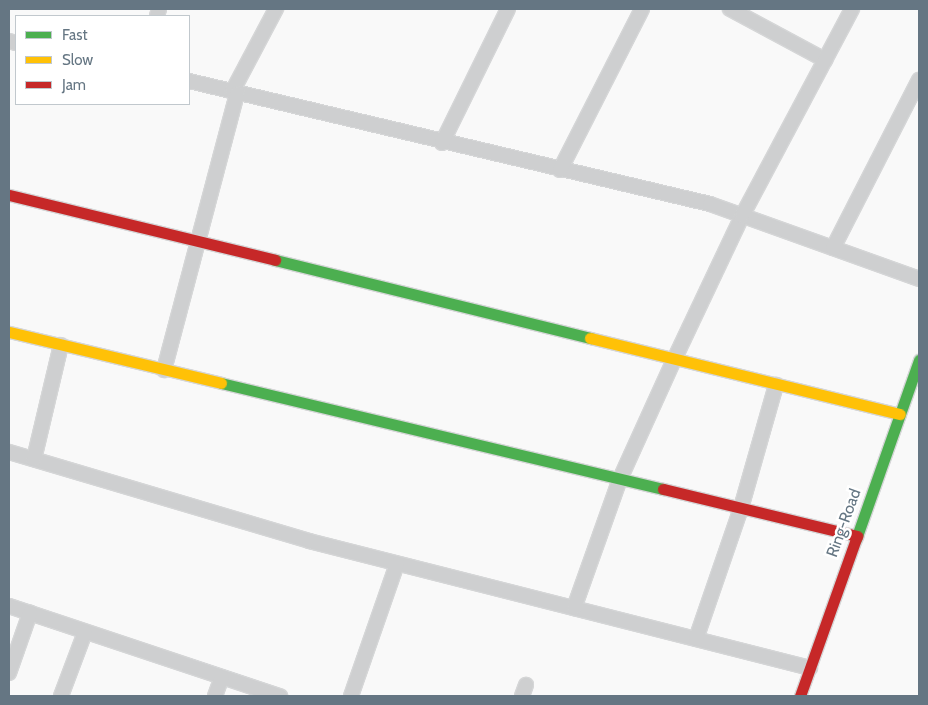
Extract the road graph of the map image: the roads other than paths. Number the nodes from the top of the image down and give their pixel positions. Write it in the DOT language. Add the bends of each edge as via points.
graph roads {
  1 [pos="276,9"];
  2 [pos="508,9"];
  3 [pos="642,9"];
  4 [pos="730,9"];
  5 [pos="852,9"];
  6 [pos="825,60"];
  7 [pos="919,80"];
  8 [pos="190,81"];
  9 [pos="235,93"];
  10 [pos="442,142"];
  11 [pos="560,170"];
  12 [pos="9,196"];
  13 [pos="742,216"];
  14 [pos="196,242"];
  15 [pos="833,248"];
  16 [pos="919,279"];
  17 [pos="9,332"];
  18 [pos="62,345"];
  19 [pos="674,360"];
  20 [pos="919,360"];
  21 [pos="164,370"];
  22 [pos="776,385"];
  23 [pos="900,414"];
  24 [pos="9,452"];
  25 [pos="34,459"];
  26 [pos="620,479"];
  27 [pos="741,508"];
  28 [pos="857,536"];
  29 [pos="397,564"];
  30 [pos="9,606"];
  31 [pos="574,608"];
  32 [pos="30,614"];
  33 [pos="85,632"];
  34 [pos="696,639"];
  35 [pos="810,668"];
  36 [pos="9,673"];
  37 [pos="222,677"];
  38 [pos="61,696"];
  39 [pos="215,696"];
  40 [pos="280,696"];
  41 [pos="351,696"];
  42 [pos="800,696"];
  1 -- 9 [label="street"];
  2 -- 10 [label="street"];
  3 -- 11 [label="street"];
  4 -- 6 [label="street"];
  5 -- 6 [label="street"];
  6 -- 13 [label="street"];
  7 -- 15 [label="street"];
  8 -- 9 [label="street"];
  9 -- 10 [label="street"];
  9 -- 14 [label="street"];
  10 -- 11 [label="street"];
  11 -- 13 [label="street"];
  12 -- 14 [label="street"];
  13 -- 15 [label="street"];
  13 -- 19 [label="street"];
  14 -- 19 [label="street"];
  14 -- 21 [label="street"];
  15 -- 16 [label="street"];
  17 -- 18 [label="street"];
  18 -- 21 [label="street"];
  18 -- 25 [label="street"];
  19 -- 22 [label="street"];
  19 -- 26 [label="street"];
  20 -- 23 [label="street, Ring-Road"];
  21 -- 26 [label="street"];
  22 -- 23 [label="street"];
  22 -- 27 [label="street"];
  23 -- 28 [label="street, Ring-Road"];
  24 -- 25 [label="street"];
  25 -- 29 [label="street"];
  26 -- 27 [label="street"];
  26 -- 31 [label="street"];
  27 -- 28 [label="street"];
  27 -- 34 [label="street"];
  28 -- 35 [label="street, Ring-Road"];
  29 -- 31 [label="street"];
  29 -- 41 [label="street"];
  30 -- 32 [label="street"];
  31 -- 34 [label="street"];
  32 -- 33 [label="street"];
  32 -- 36 [label="street"];
  33 -- 37 [label="street"];
  33 -- 38 [label="street"];
  34 -- 35 [label="street"];
  35 -- 42 [label="street, Ring-Road"];
  37 -- 39 [label="street"];
  37 -- 40 [label="street"];
}
